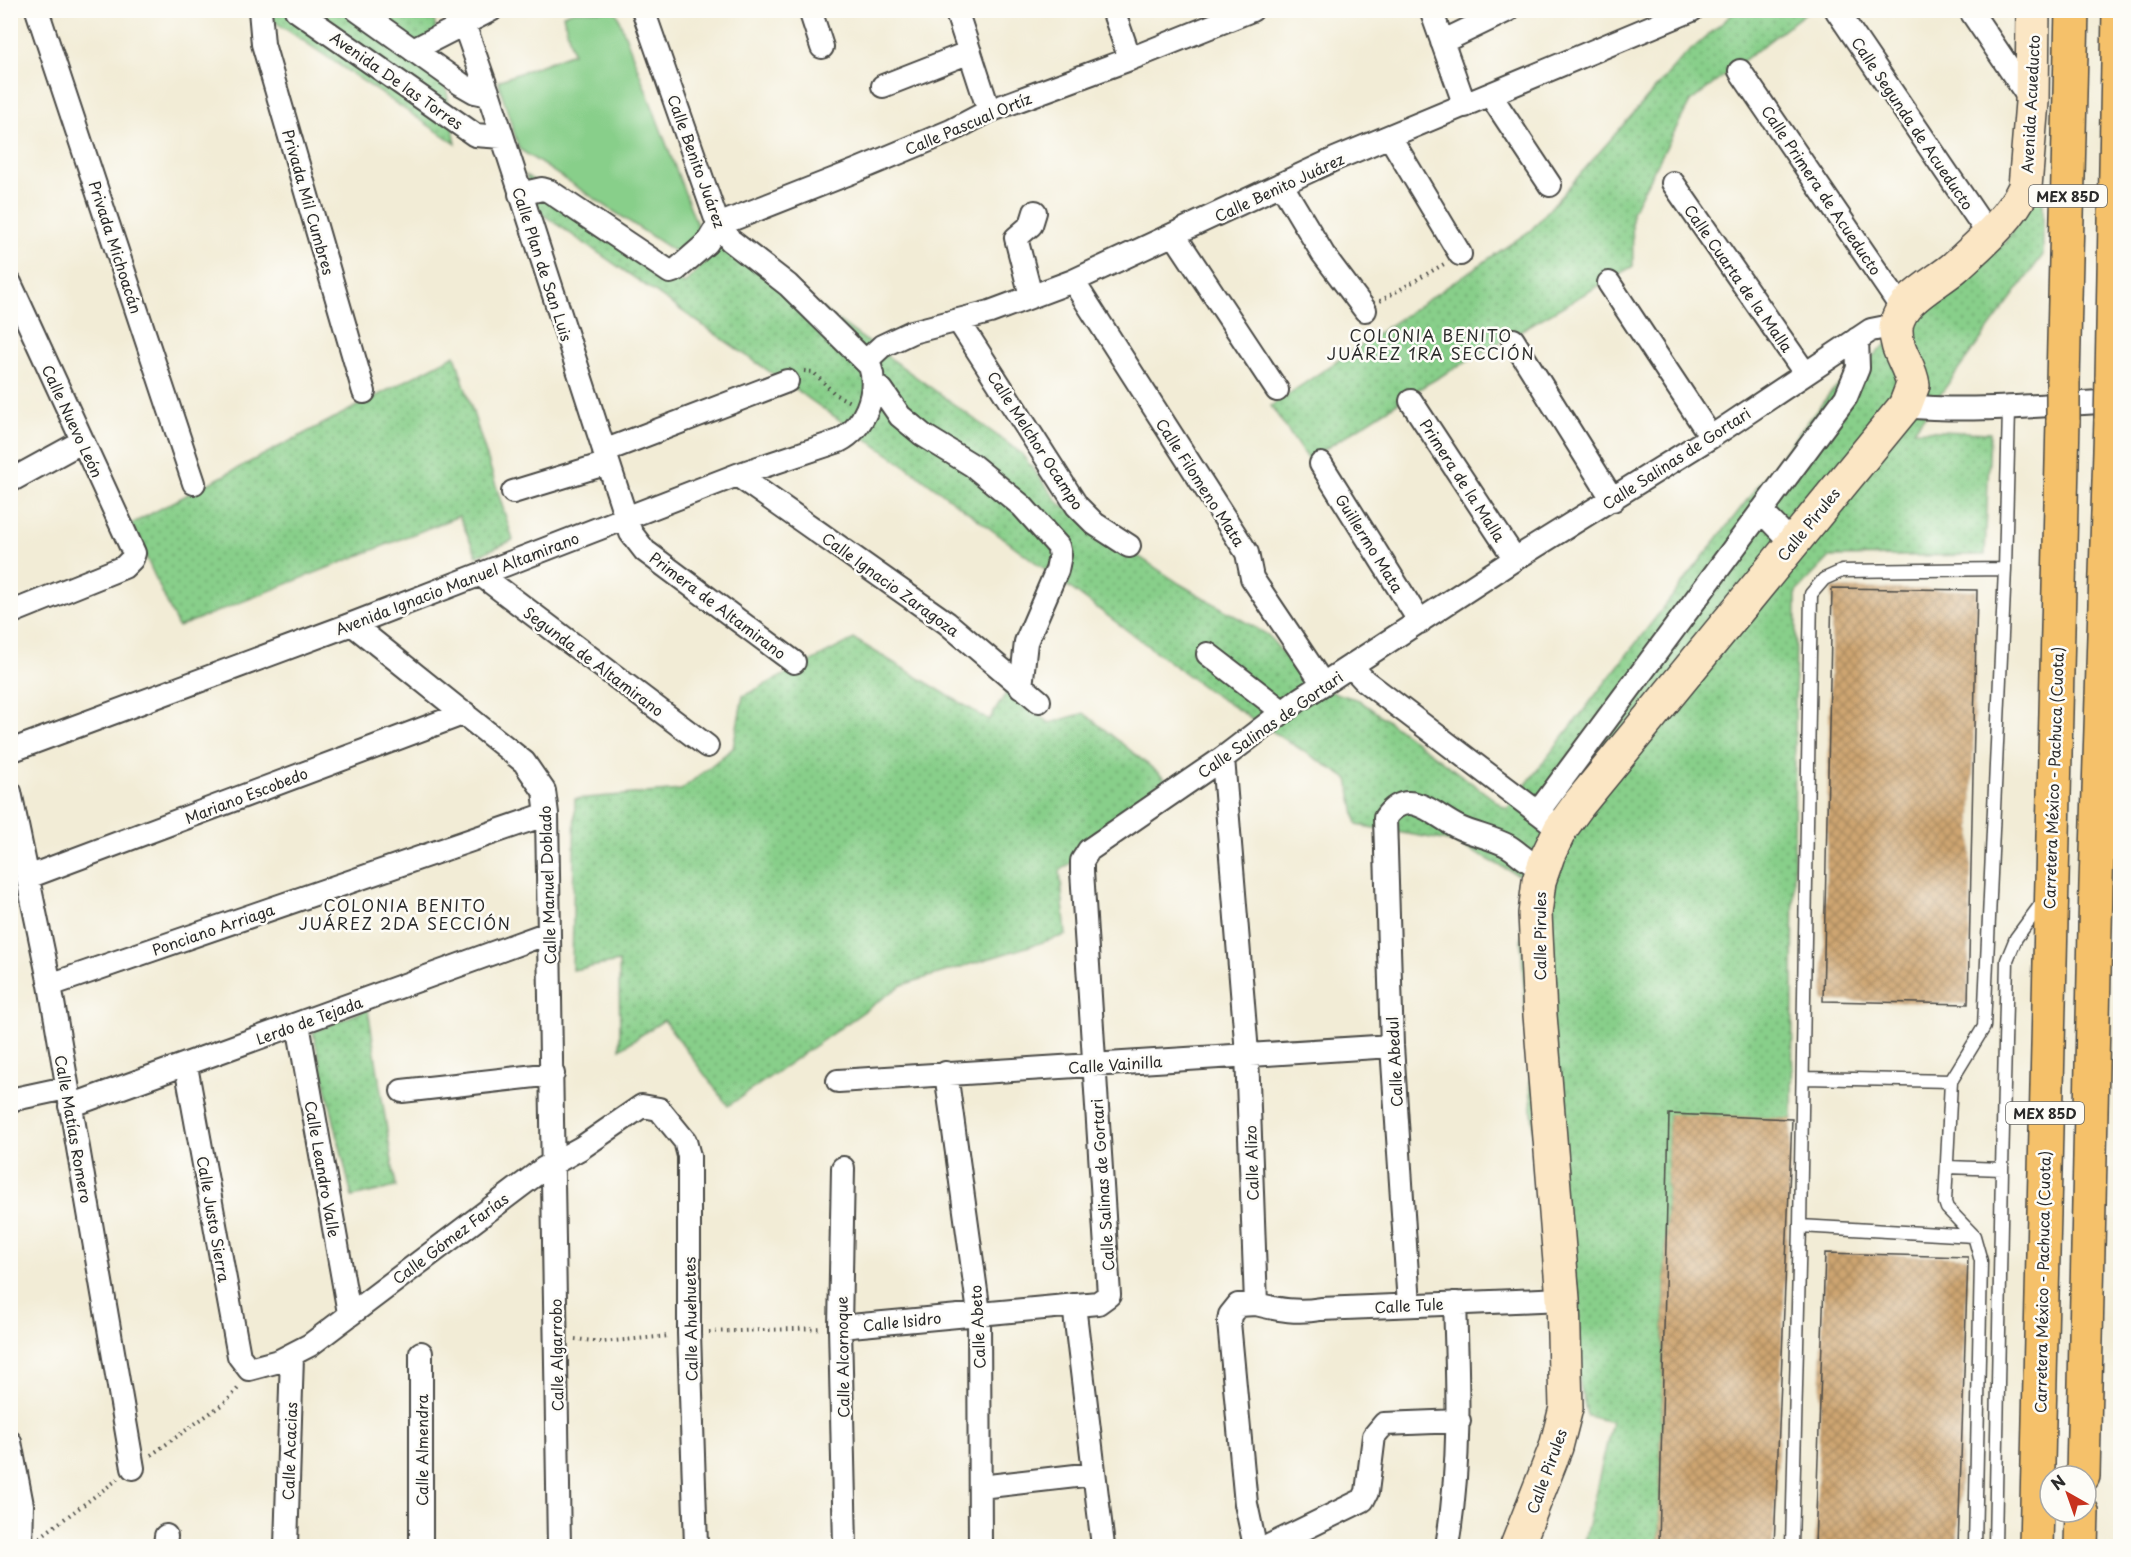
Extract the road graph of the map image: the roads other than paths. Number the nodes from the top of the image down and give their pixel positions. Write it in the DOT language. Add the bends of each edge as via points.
graph roads {
  1 [pos="38,10"];
  2 [pos="260,10"];
  3 [pos="296,10"];
  4 [pos="357,10"];
  5 [pos="490,10"];
  6 [pos="643,10"];
  7 [pos="810,10"];
  8 [pos="956,10"];
  9 [pos="1113,10"];
  10 [pos="1252,10"];
  11 [pos="1431,10"];
  12 [pos="1508,10"];
  13 [pos="1692,10"];
  14 [pos="1970,10"];
  15 [pos="2033,10"];
  16 [pos="2072,10"];
  17 [pos="2120,10"];
  18 [pos="1837,11"];
  19 [pos="462,16"];
  20 [pos="1443,42"];
  21 [pos="822,47"];
  22 [pos="412,50"];
  23 [pos="970,52"];
  24 [pos="1130,60"];
  25 [pos="1740,71"];
  26 [pos="883,86"];
  27 [pos="489,94"];
  28 [pos="1491,96"];
  29 [pos="2032,102"];
  30 [pos="1465,106"];
  31 [pos="989,111"];
  32 [pos="1390,137"];
  33 [pos="502,138"];
  34 [pos="1673,183"];
  35 [pos="1281,184"];
  36 [pos="1550,185"];
  37 [pos="520,194"];
  38 [pos="1035,212"];
  39 [pos="718,225"];
  40 [pos="1989,234"];
  41 [pos="1175,236"];
  42 [pos="1460,254"];
  43 [pos="1073,281"];
  44 [pos="10,283"];
  45 [pos="1609,283"];
  46 [pos="1031,296"];
  47 [pos="1365,310"];
  48 [pos="1900,317"];
  49 [pos="958,320"];
  50 [pos="1857,339"];
  51 [pos="1513,340"];
  52 [pos="867,360"];
  53 [pos="1805,372"];
  54 [pos="787,381"];
  55 [pos="1277,390"];
  56 [pos="364,392"];
  57 [pos="871,395"];
  58 [pos="2114,400"];
  59 [pos="1411,401"];
  60 [pos="1905,406"];
  61 [pos="2009,410"];
  62 [pos="1711,437"];
  63 [pos="81,442"];
  64 [pos="606,457"];
  65 [pos="1321,464"];
  66 [pos="737,475"];
  67 [pos="10,481"];
  68 [pos="194,483"];
  69 [pos="513,492"];
  70 [pos="1613,500"];
  71 [pos="1761,511"];
  72 [pos="625,517"];
  73 [pos="1792,543"];
  74 [pos="1129,546"];
  75 [pos="1515,559"];
  76 [pos="2005,569"];
  77 [pos="481,575"];
  78 [pos="10,614"];
  79 [pos="1420,622"];
  80 [pos="352,624"];
  81 [pos="1208,654"];
  82 [pos="794,662"];
  83 [pos="1351,666"];
  84 [pos="1323,684"];
  85 [pos="1021,687"];
  86 [pos="1039,701"];
  87 [pos="1282,711"];
  88 [pos="465,713"];
  89 [pos="707,746"];
  90 [pos="12,747"];
  91 [pos="1223,758"];
  92 [pos="10,792"];
  93 [pos="547,814"];
  94 [pos="1549,821"];
  95 [pos="1544,867"];
  96 [pos="28,876"];
  97 [pos="2050,892"];
  98 [pos="548,933"];
  99 [pos="50,985"];
  100 [pos="298,1024"];
  101 [pos="1392,1046"];
  102 [pos="1246,1053"];
  103 [pos="186,1066"];
  104 [pos="1094,1066"];
  105 [pos="946,1073"];
  106 [pos="553,1074"];
  107 [pos="1804,1078"];
  108 [pos="838,1081"];
  109 [pos="1951,1081"];
  110 [pos="402,1091"];
  111 [pos="68,1097"];
  112 [pos="10,1100"];
  113 [pos="652,1106"];
  114 [pos="553,1163"];
  115 [pos="1947,1167"];
  116 [pos="843,1168"];
  117 [pos="2002,1169"];
  118 [pos="1800,1226"];
  119 [pos="1974,1236"];
  120 [pos="1106,1299"];
  121 [pos="1563,1299"];
  122 [pos="1455,1302"];
  123 [pos="1256,1304"];
  124 [pos="1074,1305"];
  125 [pos="1408,1305"];
  126 [pos="349,1313"];
  127 [pos="979,1313"];
  128 [pos="840,1327"];
  129 [pos="421,1353"];
  130 [pos="292,1356"];
  131 [pos="249,1369"];
  132 [pos="1459,1421"];
  133 [pos="10,1442"];
  134 [pos="2083,1464"];
  135 [pos="133,1468"];
  136 [pos="1093,1474"];
  137 [pos="980,1486"];
  138 [pos="2082,1524"];
  139 [pos="21,1546"];
  140 [pos="286,1546"];
  141 [pos="421,1546"];
  142 [pos="559,1546"];
  143 [pos="696,1546"];
  144 [pos="845,1546"];
  145 [pos="980,1546"];
  146 [pos="1103,1546"];
  147 [pos="1255,1546"];
  148 [pos="1269,1546"];
  149 [pos="1447,1546"];
  150 [pos="1517,1546"];
  151 [pos="1792,1546"];
  152 [pos="1975,1546"];
  153 [pos="1995,1546"];
  154 [pos="2036,1546"];
  155 [pos="2081,1546"];
  1 -- 68 [label="street, Privada Michoacán"];
  2 -- 56 [label="street, Privada Mil Cumbres" via="263,44"];
  3 -- 33 [label="street, Avenida De las Torres" via="475,135"];
  4 -- 22 [label="street"];
  5 -- 19 [label="street"];
  6 -- 39 [label="street, Calle Benito Juárez"];
  7 -- 21 [label="street"];
  8 -- 23 [label="street"];
  9 -- 24 [label="street"];
  10 -- 24 [label="street, Calle Pascual Ortíz"];
  11 -- 20 [label="street"];
  12 -- 20 [label="street"];
  13 -- 28 [label="street, Calle Benito Juárez"];
  14 -- 29 [label="street"];
  15 -- 29 [label="street, Avenida Acueducto"];
  16 -- 97 [label="highway, Carretera México - Pachuca (Cuota) / MEX 85D, bridge"];
  17 -- 58 [label="highway, MEX 85D"];
  18 -- 40 [label="street, Calle Segunda de Acueducto"];
  19 -- 22 [label="street" via="451,32"];
  19 -- 27 [label="street, Calle Plan de San Luis"];
  20 -- 30 [label="street"];
  22 -- 27 [label="street" via="475,92"];
  23 -- 26 [label="street"];
  23 -- 31 [label="street"];
  24 -- 31 [label="street, Calle Pascual Ortíz"];
  25 -- 48 [label="street, Calle Primera de Acueducto"];
  27 -- 33 [label="street, Calle Plan de San Luis"];
  28 -- 30 [label="street, Calle Benito Juárez"];
  28 -- 36 [label="street"];
  29 -- 40 [label="street, Avenida Acueducto" via="2025,187"];
  30 -- 32 [label="street, Calle Benito Juárez"];
  31 -- 39 [label="street, Calle Pascual Ortíz" via="951,131"];
  32 -- 35 [label="street, Calle Benito Juárez"];
  32 -- 42 [label="street"];
  33 -- 37 [label="street, Calle Plan de San Luis"];
  34 -- 53 [label="street, Calle Cuarta de la Malla"];
  35 -- 41 [label="street, Calle Benito Juárez"];
  35 -- 47 [label="street" via="1323,254"];
  37 -- 39 [label="street" via="549,191 670,272 707,243"];
  37 -- 64 [label="street, Calle Plan de San Luis"];
  38 -- 46 [label="street" via="1031,225 1016,238"];
  39 -- 52 [label="street, Calle Benito Juárez" via="730,240 788,285"];
  40 -- 48 [label="street, Avenida Acueducto"];
  41 -- 43 [label="street, Calle Benito Juárez"];
  41 -- 55 [label="street"];
  43 -- 46 [label="street, Calle Benito Juárez"];
  43 -- 84 [label="street, Calle Filomeno Mata" via="1247,553 1252,578"];
  44 -- 63 [label="street, Calle Nuevo León"];
  45 -- 62 [label="street"];
  46 -- 49 [label="street, Calle Benito Juárez"];
  48 -- 50 [label="street, Calle Salinas de Gortari"];
  48 -- 60 [label="street" via="1897,348 1913,385"];
  49 -- 52 [label="street, Calle Benito Juárez" via="891,340"];
  49 -- 74 [label="street, Calle Melchor Ocampo" via="1077,506 1095,524"];
  50 -- 53 [label="street, Calle Salinas de Gortari"];
  50 -- 71 [label="street, Calle Pirules" via="1858,368 1850,389"];
  51 -- 70 [label="street"];
  52 -- 57 [label="street"];
  53 -- 62 [label="street, Calle Salinas de Gortari"];
  54 -- 64 [label="street"];
  57 -- 66 [label="street, Avenida Ignacio Manuel Altamirano" via="856,427 845,438"];
  57 -- 85 [label="street" via="882,390 900,416 972,465 1022,506 1055,541 1060,555 1057,570 1026,642"];
  58 -- 61 [label="street"];
  58 -- 134 [label="highway, MEX 85D" via="2096,883"];
  59 -- 75 [label="street, Primera de la Malla"];
  60 -- 61 [label="street"];
  60 -- 73 [label="street, Calle Pirules"];
  61 -- 76 [label="lane"];
  62 -- 70 [label="street, Calle Salinas de Gortari"];
  63 -- 67 [label="street"];
  63 -- 78 [label="street, Calle Nuevo León" via="133,547 132,559 124,567"];
  64 -- 69 [label="street"];
  64 -- 72 [label="street, Calle Plan de San Luis"];
  65 -- 79 [label="street, Guillermo Mata"];
  66 -- 72 [label="street, Avenida Ignacio Manuel Altamirano"];
  66 -- 85 [label="street, Calle Ignacio Zaragoza" via="947,623"];
  70 -- 75 [label="street, Calle Salinas de Gortari"];
  71 -- 73 [label="street"];
  71 -- 94 [label="street, Calle Pirules"];
  72 -- 77 [label="street, Avenida Ignacio Manuel Altamirano"];
  72 -- 82 [label="street, Primera de Altamirano" via="635,540 645,551"];
  73 -- 94 [label="street, Calle Pirules" via="1597,782"];
  75 -- 79 [label="street, Calle Salinas de Gortari"];
  76 -- 107 [label="lane" via="1842,571 1824,579 1811,594"];
  76 -- 109 [label="lane" via="1984,1027"];
  77 -- 80 [label="street, Avenida Ignacio Manuel Altamirano"];
  77 -- 89 [label="street, Segunda de Altamirano"];
  79 -- 83 [label="street, Calle Salinas de Gortari"];
  80 -- 88 [label="street, Calle Manuel Doblado"];
  80 -- 90 [label="street, Avenida Ignacio Manuel Altamirano"];
  81 -- 87 [label="street"];
  83 -- 84 [label="street, Calle Salinas de Gortari"];
  83 -- 94 [label="street" via="1365,681"];
  84 -- 87 [label="street, Calle Salinas de Gortari"];
  85 -- 86 [label="street, Calle Ignacio Zaragoza"];
  87 -- 91 [label="street, Calle Salinas de Gortari"];
  88 -- 93 [label="street, Calle Manuel Doblado" via="536,776 544,791"];
  88 -- 96 [label="street, Mariano Escobedo"];
  91 -- 102 [label="street, Calle Alizo"];
  91 -- 104 [label="street, Calle Salinas de Gortari" via="1084,856"];
  92 -- 96 [label="street, Calle Matías Romero"];
  93 -- 98 [label="street, Calle Manuel Doblado"];
  93 -- 99 [label="street, Ponciano Arriaga"];
  94 -- 95 [label="street, Calle Pirules"];
  95 -- 101 [label="street, Calle Abedul" via="1531,863 1505,844 1457,827 1417,804 1393,807 1385,818"];
  95 -- 121 [label="street, Calle Pirules" via="1536,897 1537,948"];
  96 -- 99 [label="street, Calle Matías Romero"];
  97 -- 117 [label="lane" via="2016,938 2007,960"];
  97 -- 154 [label="highway, Carretera México - Pachuca (Cuota) / MEX 85D"];
  98 -- 100 [label="street, Lerdo de Tejada"];
  98 -- 106 [label="street, Calle Manuel Doblado"];
  99 -- 111 [label="street, Calle Matías Romero"];
  100 -- 103 [label="street, Lerdo de Tejada"];
  100 -- 126 [label="street, Calle Leandro Valle"];
  101 -- 102 [label="street, Calle Vainilla"];
  101 -- 125 [label="street, Calle Abedul"];
  102 -- 104 [label="street, Calle Vainilla"];
  102 -- 123 [label="street, Calle Alizo"];
  103 -- 111 [label="street, Lerdo de Tejada"];
  103 -- 131 [label="street, Calle Justo Sierra" via="239,1356"];
  104 -- 105 [label="street, Calle Vainilla"];
  104 -- 120 [label="street, Calle Salinas de Gortari" via="1110,1290"];
  105 -- 108 [label="street, Calle Vainilla"];
  105 -- 127 [label="street, Calle Abeto"];
  106 -- 110 [label="street"];
  106 -- 114 [label="street, Calle Manuel Doblado"];
  107 -- 109 [label="lane"];
  107 -- 118 [label="lane"];
  109 -- 115 [label="lane"];
  111 -- 112 [label="street, Lerdo de Tejada"];
  111 -- 135 [label="street, Calle Matías Romero"];
  113 -- 114 [label="street, Calle Gómez Farías" via="635,1110 582,1148"];
  113 -- 143 [label="street, Calle Ahuehuetes" via="662,1112 687,1144 689,1156"];
  114 -- 126 [label="street, Calle Gómez Farías"];
  114 -- 142 [label="street, Calle Algarrobo"];
  115 -- 117 [label="lane"];
  115 -- 119 [label="lane" via="1947,1208"];
  116 -- 128 [label="street, Calle Alcornoque"];
  117 -- 153 [label="lane"];
  118 -- 119 [label="lane"];
  118 -- 151 [label="lane"];
  119 -- 152 [label="lane" via="1981,1260"];
  120 -- 124 [label="street, Calle Isidro"];
  121 -- 122 [label="street, Calle Tule"];
  121 -- 150 [label="street, Calle Pirules" via="1567,1390 1564,1422"];
  122 -- 125 [label="street, Calle Tule"];
  122 -- 132 [label="street"];
  123 -- 125 [label="street, Calle Tule" via="1303,1312"];
  123 -- 147 [label="street" via="1238,1305 1229,1322 1246,1504"];
  124 -- 127 [label="street, Calle Isidro"];
  124 -- 136 [label="street"];
  126 -- 130 [label="street, Calle Gómez Farías"];
  127 -- 128 [label="street, Calle Isidro"];
  127 -- 137 [label="street, Calle Abeto"];
  128 -- 144 [label="street, Calle Alcornoque"];
  129 -- 141 [label="street, Calle Almendra"];
  130 -- 131 [label="street, Calle Gómez Farías"];
  130 -- 140 [label="street, Calle Acacias"];
  132 -- 148 [label="street" via="1390,1422 1380,1427 1374,1436 1363,1500"];
  132 -- 149 [label="street" via="1456,1490"];
  133 -- 139 [label="street" via="22,1505"];
  136 -- 137 [label="street"];
  136 -- 146 [label="street"];
  137 -- 145 [label="street, Calle Abeto"];
  138 -- 155 [label="highway"];
}
